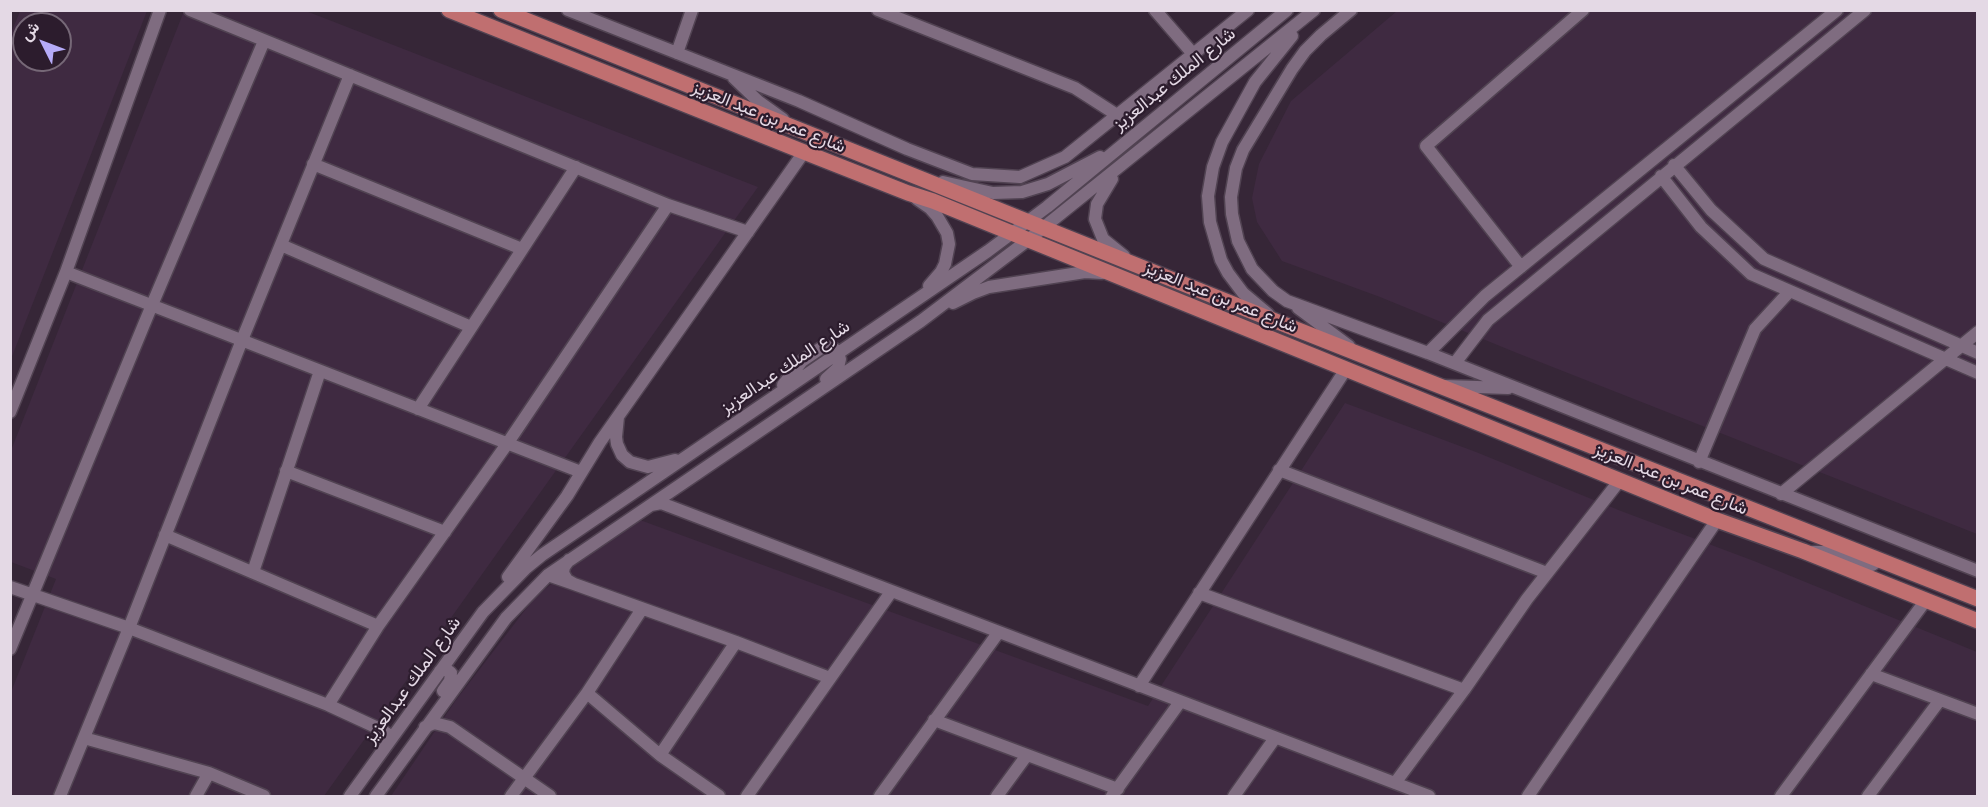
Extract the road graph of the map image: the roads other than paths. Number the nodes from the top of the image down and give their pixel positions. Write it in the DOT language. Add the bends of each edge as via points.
graph roads {
  1 [pos="160,10"];
  2 [pos="190,10"];
  3 [pos="449,10"];
  4 [pos="501,10"];
  5 [pos="568,10"];
  6 [pos="693,10"];
  7 [pos="878,10"];
  8 [pos="1155,10"];
  9 [pos="1248,10"];
  10 [pos="1275,10"];
  11 [pos="1287,10"];
  12 [pos="1314,10"];
  13 [pos="1351,10"];
  14 [pos="1583,10"];
  15 [pos="1837,10"];
  16 [pos="1864,10"];
  17 [pos="514,14"];
  18 [pos="1260,33"];
  19 [pos="264,41"];
  20 [pos="677,54"];
  21 [pos="1194,55"];
  22 [pos="730,74"];
  23 [pos="350,75"];
  24 [pos="1117,115"];
  25 [pos="799,129"];
  26 [pos="1117,149"];
  27 [pos="804,152"];
  28 [pos="313,164"];
  29 [pos="1674,165"];
  30 [pos="1120,166"];
  31 [pos="576,167"];
  32 [pos="912,176"];
  33 [pos="1661,176"];
  34 [pos="908,193"];
  35 [pos="668,205"];
  36 [pos="1027,222"];
  37 [pos="1043,228"];
  38 [pos="748,232"];
  39 [pos="1011,234"];
  40 [pos="1028,240"];
  41 [pos="280,245"];
  42 [pos="522,249"];
  43 [pos="1138,265"];
  44 [pos="1521,267"];
  45 [pos="66,272"];
  46 [pos="1113,275"];
  47 [pos="1789,292"];
  48 [pos="915,300"];
  49 [pos="1287,300"];
  50 [pos="152,305"];
  51 [pos="921,321"];
  52 [pos="1278,322"];
  53 [pos="471,327"];
  54 [pos="1977,332"];
  55 [pos="242,340"];
  56 [pos="1960,346"];
  57 [pos="1428,352"];
  58 [pos="838,353"];
  59 [pos="1977,353"];
  60 [pos="1359,354"];
  61 [pos="1943,359"];
  62 [pos="1455,363"];
  63 [pos="1346,369"];
  64 [pos="320,371"];
  65 [pos="1977,373"];
  66 [pos="1415,376"];
  67 [pos="1439,386"];
  68 [pos="1516,389"];
  69 [pos="417,409"];
  70 [pos="10,412"];
  71 [pos="619,416"];
  72 [pos="507,444"];
  73 [pos="735,448"];
  74 [pos="683,459"];
  75 [pos="1699,462"];
  76 [pos="1279,470"];
  77 [pos="286,471"];
  78 [pos="581,472"];
  79 [pos="1620,480"];
  80 [pos="686,481"];
  81 [pos="1781,494"];
  82 [pos="650,505"];
  83 [pos="685,513"];
  84 [pos="1717,520"];
  85 [pos="445,532"];
  86 [pos="165,535"];
  87 [pos="1803,551"];
  88 [pos="569,559"];
  89 [pos="1879,560"];
  90 [pos="253,572"];
  91 [pos="1977,572"];
  92 [pos="1547,573"];
  93 [pos="548,576"];
  94 [pos="574,584"];
  95 [pos="10,587"];
  96 [pos="891,592"];
  97 [pos="1199,593"];
  98 [pos="32,595"];
  99 [pos="1977,599"];
  100 [pos="1926,600"];
  101 [pos="642,609"];
  102 [pos="483,612"];
  103 [pos="1977,621"];
  104 [pos="378,626"];
  105 [pos="129,628"];
  106 [pos="998,633"];
  107 [pos="736,642"];
  108 [pos="10,649"];
  109 [pos="440,671"];
  110 [pos="1872,674"];
  111 [pos="830,678"];
  112 [pos="1139,686"];
  113 [pos="1464,690"];
  114 [pos="587,693"];
  115 [pos="1940,700"];
  116 [pos="1180,702"];
  117 [pos="328,705"];
  118 [pos="1977,714"];
  119 [pos="934,720"];
  120 [pos="424,728"];
  121 [pos="392,737"];
  122 [pos="84,738"];
  123 [pos="1275,738"];
  124 [pos="660,755"];
  125 [pos="1027,755"];
  126 [pos="394,771"];
  127 [pos="209,773"];
  128 [pos="524,778"];
  129 [pos="1395,783"];
  130 [pos="1115,793"];
  131 [pos="60,796"];
  132 [pos="196,796"];
  133 [pos="264,796"];
  134 [pos="350,796"];
  135 [pos="376,796"];
  136 [pos="511,796"];
  137 [pos="550,796"];
  138 [pos="719,796"];
  139 [pos="747,796"];
  140 [pos="880,796"];
  141 [pos="997,796"];
  142 [pos="1234,796"];
  143 [pos="1429,796"];
  144 [pos="1528,796"];
  145 [pos="1781,796"];
  146 [pos="1868,796"];
  1 -- 45 [label="street"];
  2 -- 19 [label="street"];
  3 -- 27 [label="main road, شارع عمر بن عبد العزيز"];
  4 -- 17 [label="main road, شارع عمر بن عبد العزيز"];
  5 -- 20 [label="street"];
  6 -- 20 [label="street"];
  7 -- 24 [label="street" via="1075,88"];
  8 -- 21 [label="street"];
  9 -- 21 [label="street"];
  10 -- 18 [label="street"];
  11 -- 18 [label="street, شارع الملك عبدالعزيز"];
  12 -- 30 [label="street, شارع الملك عبدالعزيز"];
  12 -- 52 [label="street" via="1255,82 1219,148 1208,196 1216,248 1228,273 1243,293"];
  13 -- 49 [label="street" via="1321,35 1292,69 1243,150 1233,182 1232,214 1244,256 1263,281"];
  14 -- 44 [label="street" via="1426,146"];
  15 -- 44 [label="street"];
  16 -- 29 [label="street"];
  17 -- 25 [label="main road, شارع عمر بن عبد العزيز"];
  18 -- 26 [label="street, شارع الملك عبدالعزيز"];
  19 -- 23 [label="street"];
  19 -- 50 [label="street"];
  20 -- 22 [label="street"];
  21 -- 24 [label="street"];
  22 -- 24 [label="street" via="972,174 1020,177 1065,157"];
  22 -- 25 [label="street" via="758,101"];
  23 -- 28 [label="street"];
  23 -- 31 [label="street"];
  25 -- 32 [label="main road, شارع عمر بن عبد العزيز"];
  26 -- 32 [label="street" via="1048,184 1022,192 993,193"];
  26 -- 36 [label="street, شارع الملك عبدالعزيز"];
  27 -- 34 [label="main road, شارع عمر بن عبد العزيز"];
  27 -- 38 [label="street"];
  28 -- 41 [label="street"];
  28 -- 42 [label="street"];
  29 -- 33 [label="street"];
  29 -- 56 [label="street" via="1711,210 1764,259"];
  30 -- 37 [label="street, شارع الملك عبدالعزيز"];
  30 -- 43 [label="street" via="1096,204 1095,219 1108,245"];
  31 -- 35 [label="street"];
  31 -- 42 [label="street"];
  32 -- 36 [label="main road, شارع عمر بن عبد العزيز"];
  33 -- 47 [label="street" via="1701,227 1751,274"];
  33 -- 62 [label="street" via="1488,320"];
  34 -- 39 [label="main road, شارع عمر بن عبد العزيز"];
  34 -- 48 [label="street" via="937,216 949,244 941,272"];
  35 -- 38 [label="street"];
  35 -- 72 [label="street"];
  36 -- 37 [label="main road, شارع عمر بن عبد العزيز"];
  36 -- 39 [label="street, شارع الملك عبدالعزيز"];
  37 -- 40 [label="street, شارع الملك عبدالعزيز"];
  37 -- 43 [label="main road, شارع عمر بن عبد العزيز"];
  38 -- 71 [label="street"];
  39 -- 40 [label="main road, شارع عمر بن عبد العزيز"];
  39 -- 48 [label="street, شارع الملك عبدالعزيز"];
  40 -- 46 [label="main road, شارع عمر بن عبد العزيز"];
  40 -- 51 [label="street, شارع الملك عبدالعزيز"];
  41 -- 53 [label="street"];
  41 -- 55 [label="street"];
  42 -- 53 [label="street"];
  43 -- 52 [label="main road, شارع عمر بن عبد العزيز"];
  44 -- 57 [label="street"];
  45 -- 50 [label="street"];
  45 -- 70 [label="street"];
  46 -- 51 [label="street" via="1084,272 989,287"];
  46 -- 63 [label="main road, شارع عمر بن عبد العزيز"];
  47 -- 61 [label="street"];
  47 -- 75 [label="street" via="1755,329"];
  48 -- 58 [label="street, شارع الملك عبدالعزيز"];
  49 -- 57 [label="street"];
  49 -- 60 [label="street"];
  50 -- 55 [label="street"];
  50 -- 98 [label="street"];
  51 -- 73 [label="street, شارع الملك عبدالعزيز"];
  52 -- 60 [label="main road, شارع عمر بن عبد العزيز"];
  53 -- 69 [label="street"];
  54 -- 56 [label="street"];
  55 -- 64 [label="street"];
  55 -- 86 [label="street"];
  56 -- 59 [label="street"];
  56 -- 61 [label="street"];
  57 -- 62 [label="street"];
  58 -- 73 [label="street" via="839,364 834,372 766,418"];
  58 -- 74 [label="street, شارع الملك عبدالعزيز"];
  60 -- 66 [label="main road, شارع عمر بن عبد العزيز"];
  61 -- 65 [label="street"];
  61 -- 81 [label="street"];
  62 -- 68 [label="street"];
  63 -- 66 [label="main road" via="1359,361"];
  63 -- 76 [label="street"];
  63 -- 79 [label="main road, شارع عمر بن عبد العزيز"];
  64 -- 69 [label="street"];
  64 -- 77 [label="street"];
  66 -- 67 [label="main road, شارع عمر بن عبد العزيز"];
  67 -- 68 [label="street"];
  67 -- 89 [label="main road, شارع عمر بن عبد العزيز"];
  68 -- 75 [label="street"];
  69 -- 72 [label="street"];
  71 -- 74 [label="street" via="617,444 630,462 648,466"];
  71 -- 78 [label="street"];
  72 -- 78 [label="street"];
  72 -- 85 [label="street"];
  73 -- 80 [label="street, شارع الملك عبدالعزيز"];
  74 -- 102 [label="street, شارع الملك عبدالعزيز" via="542,555"];
  75 -- 81 [label="street"];
  76 -- 92 [label="street"];
  76 -- 97 [label="street"];
  77 -- 85 [label="street"];
  77 -- 90 [label="street"];
  78 -- 102 [label="street"];
  79 -- 84 [label="main road, شارع عمر بن عبد العزيز"];
  79 -- 92 [label="street"];
  80 -- 82 [label="street, شارع الملك عبدالعزيز"];
  80 -- 83 [label="street" via="675,498"];
  81 -- 91 [label="street"];
  82 -- 83 [label="street" via="661,503"];
  82 -- 88 [label="street, شارع الملك عبدالعزيز"];
  83 -- 96 [label="street"];
  84 -- 87 [label="main road, شارع عمر بن عبد العزيز"];
  84 -- 144 [label="street"];
  85 -- 104 [label="street"];
  86 -- 90 [label="street"];
  86 -- 105 [label="street"];
  87 -- 89 [label="street" via="1827,552 1859,565 1872,565"];
  87 -- 100 [label="main road, شارع عمر بن عبد العزيز"];
  88 -- 93 [label="street, شارع الملك عبدالعزيز"];
  88 -- 94 [label="street" via="563,573"];
  89 -- 99 [label="main road, شارع عمر بن عبد العزيز"];
  90 -- 104 [label="street"];
  92 -- 113 [label="street"];
  93 -- 94 [label="street"];
  93 -- 120 [label="street, شارع الملك عبدالعزيز" via="506,618"];
  94 -- 101 [label="street"];
  95 -- 98 [label="street"];
  96 -- 106 [label="street"];
  96 -- 111 [label="street"];
  97 -- 112 [label="street"];
  97 -- 113 [label="street"];
  98 -- 105 [label="street"];
  98 -- 108 [label="street"];
  100 -- 103 [label="main road, شارع عمر بن عبد العزيز"];
  100 -- 110 [label="street"];
  101 -- 107 [label="street"];
  101 -- 114 [label="street"];
  102 -- 109 [label="street, شارع الملك عبدالعزيز"];
  104 -- 117 [label="street"];
  105 -- 117 [label="street"];
  105 -- 122 [label="street"];
  106 -- 112 [label="street"];
  106 -- 119 [label="street"];
  107 -- 111 [label="street"];
  107 -- 124 [label="street"];
  109 -- 121 [label="street, شارع الملك عبدالعزيز"];
  109 -- 126 [label="street" via="449,670 450,681 406,742"];
  110 -- 115 [label="street"];
  110 -- 145 [label="street"];
  111 -- 139 [label="street"];
  112 -- 116 [label="street"];
  113 -- 129 [label="street"];
  114 -- 124 [label="street"];
  114 -- 128 [label="street"];
  115 -- 118 [label="street"];
  115 -- 146 [label="street"];
  116 -- 123 [label="street"];
  116 -- 130 [label="street"];
  117 -- 121 [label="street"];
  119 -- 125 [label="street"];
  119 -- 140 [label="street"];
  120 -- 126 [label="street, شارع الملك عبدالعزيز"];
  120 -- 128 [label="street" via="434,723 446,724"];
  121 -- 134 [label="street, شارع الملك عبدالعزيز"];
  122 -- 127 [label="street"];
  122 -- 131 [label="street"];
  123 -- 129 [label="street"];
  123 -- 142 [label="street"];
  124 -- 138 [label="street"];
  125 -- 130 [label="street"];
  125 -- 141 [label="street"];
  126 -- 135 [label="street, شارع الملك عبدالعزيز"];
  127 -- 132 [label="street"];
  127 -- 133 [label="street"];
  128 -- 136 [label="street"];
  128 -- 137 [label="street"];
  129 -- 143 [label="street"];
}
